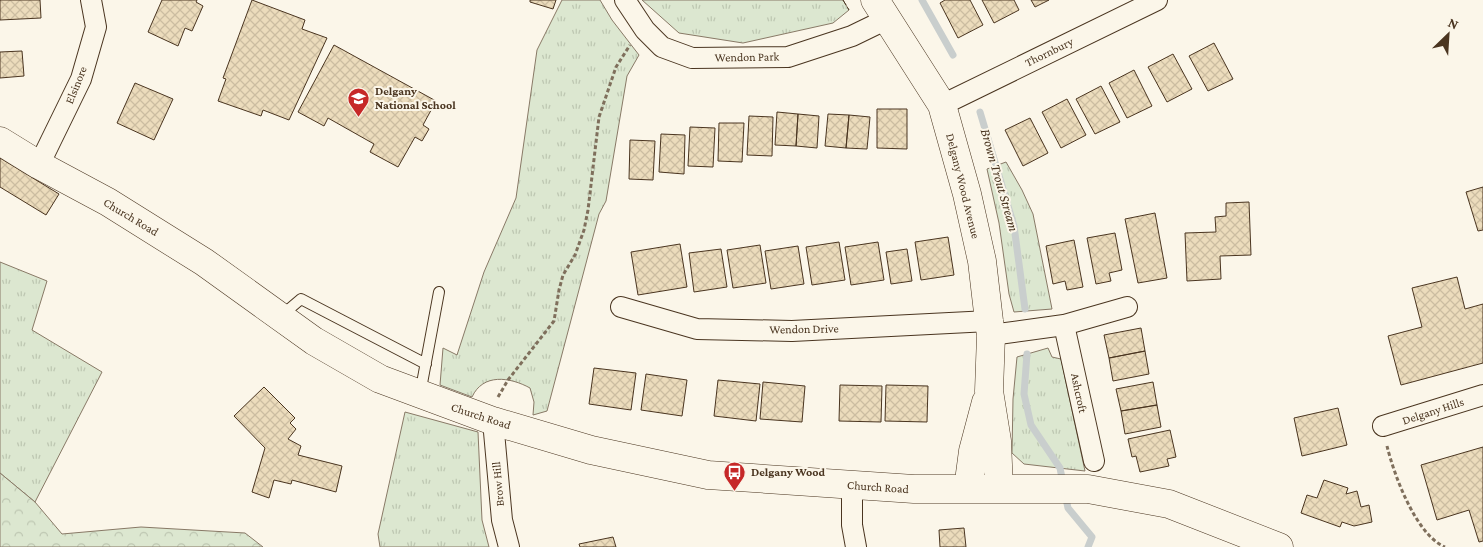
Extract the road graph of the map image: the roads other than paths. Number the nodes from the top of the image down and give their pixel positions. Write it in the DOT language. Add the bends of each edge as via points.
graph roads {
  1 [pos="91,0"];
  2 [pos="626,0"];
  3 [pos="1157,0"];
  4 [pos="881,9"];
  5 [pos="942,105"];
  6 [pos="0,141"];
  7 [pos="39,165"];
  8 [pos="439,292"];
  9 [pos="621,307"];
  10 [pos="1127,307"];
  11 [pos="281,317"];
  12 [pos="1064,325"];
  13 [pos="990,328"];
  14 [pos="426,364"];
  15 [pos="989,391"];
  16 [pos="420,395"];
  17 [pos="1483,395"];
  18 [pos="493,421"];
  19 [pos="1383,426"];
  20 [pos="1094,461"];
  21 [pos="852,486"];
  22 [pos="968,489"];
  23 [pos="999,489"];
  24 [pos="509,547"];
  25 [pos="856,547"];
  26 [pos="1279,547"];
  1 -- 7 [label="street, Elsinore" via="96,27 81,79"];
  2 -- 4 [label="street, Wendon Park" via="644,30 662,47 692,58 788,57 852,36"];
  3 -- 5 [label="street, Thornbury"];
  4 -- 5 [label="main road, Delgany Wood Avenue"];
  5 -- 13 [label="main road, Delgany Wood Avenue" via="976,232"];
  6 -- 7 [label="main road, Church Road"];
  7 -- 11 [label="main road, Church Road" via="108,202 204,262"];
  8 -- 14 [label="lane"];
  9 -- 13 [label="street, Wendon Drive" via="698,329"];
  10 -- 12 [label="street"];
  11 -- 14 [label="lane" via="301,299"];
  11 -- 16 [label="main road, Church Road" via="314,341 380,379"];
  12 -- 13 [label="street"];
  12 -- 20 [label="street, Ashcroft"];
  13 -- 15 [label="main road, Delgany Wood Avenue"];
  14 -- 16 [label="lane"];
  15 -- 22 [label="main road, Delgany Wood Avenue" via="973,451"];
  15 -- 23 [label="main road, Delgany Wood Avenue" via="997,441"];
  16 -- 18 [label="main road, Church Road"];
  17 -- 19 [label="street, Delgany Hills"];
  18 -- 21 [label="main road, Church Road" via="591,450 708,475"];
  18 -- 24 [label="street, Brow Hill" via="502,520"];
  21 -- 22 [label="main road, Church Road"];
  21 -- 25 [label="street" via="852,525"];
  22 -- 23 [label="main road, Church Road"];
  23 -- 26 [label="main road, Church Road" via="1088,489 1169,504"];
}
